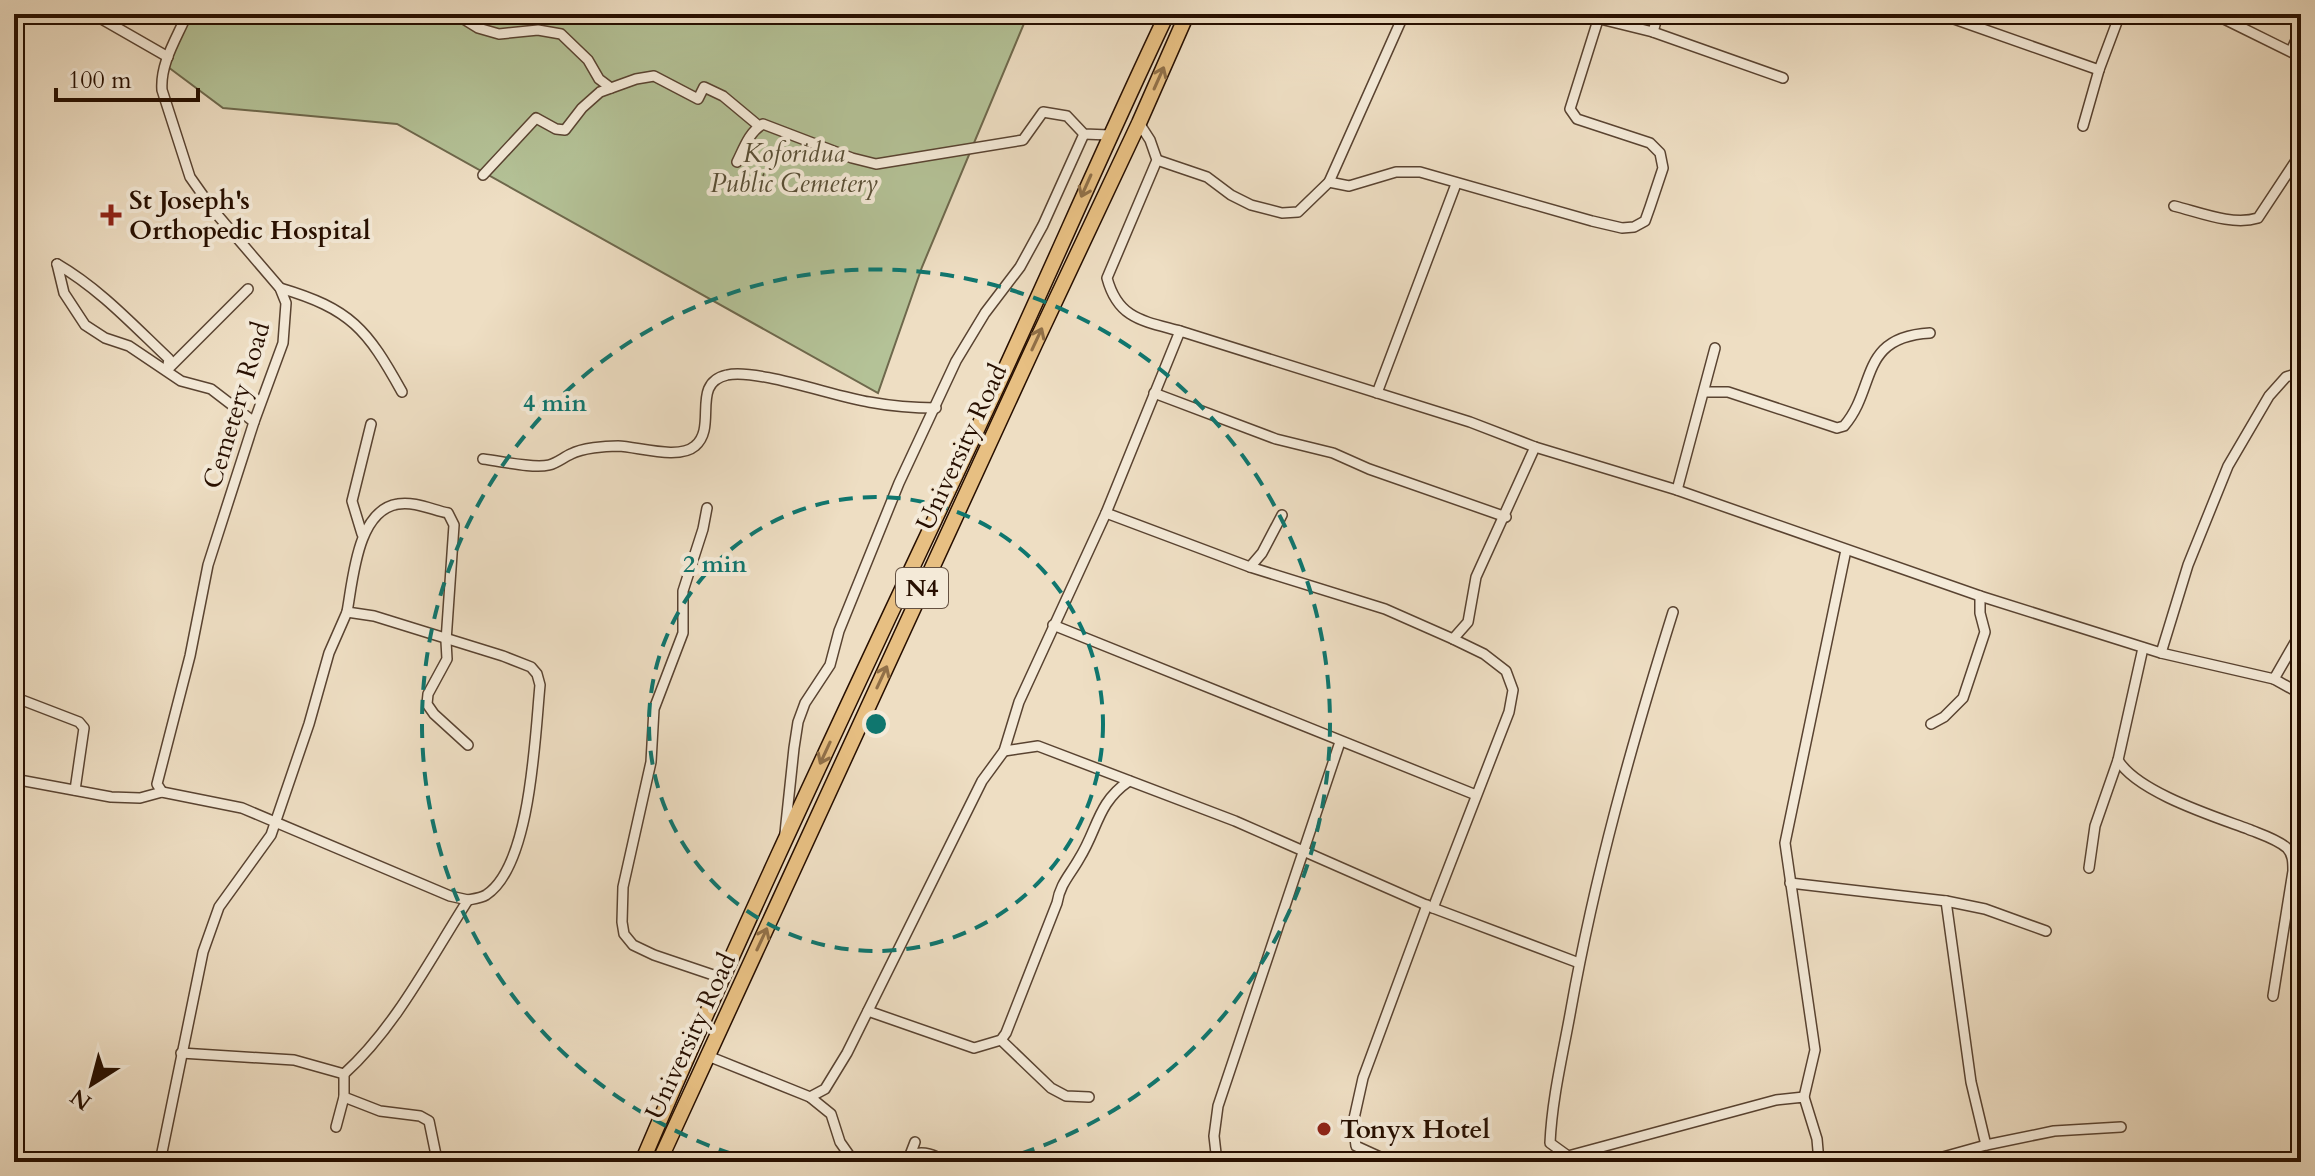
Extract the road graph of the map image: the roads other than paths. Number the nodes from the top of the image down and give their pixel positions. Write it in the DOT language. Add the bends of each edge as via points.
graph roads {
  1 [pos="93,14"];
  2 [pos="187,14"];
  3 [pos="1167,14"];
  4 [pos="1187,14"];
  5 [pos="1404,14"];
  6 [pos="1580,14"];
  7 [pos="1658,14"];
  8 [pos="1940,14"];
  9 [pos="2120,14"];
  10 [pos="2214,14"];
  11 [pos="457,15"];
  12 [pos="1598,20"];
  13 [pos="2301,29"];
  14 [pos="1653,32"];
  15 [pos="2296,54"];
  16 [pos="168,57"];
  17 [pos="2099,70"];
  18 [pos="1783,78"];
  19 [pos="611,88"];
  20 [pos="1139,123"];
  21 [pos="759,126"];
  22 [pos="2083,126"];
  23 [pos="1084,134"];
  24 [pos="1109,135"];
  25 [pos="2301,153"];
  26 [pos="1157,160"];
  27 [pos="737,162"];
  28 [pos="483,175"];
  29 [pos="1329,182"];
  30 [pos="1456,184"];
  31 [pos="2174,206"];
  32 [pos="280,288"];
  33 [pos="248,289"];
  34 [pos="1180,331"];
  35 [pos="1930,333"];
  36 [pos="1715,348"];
  37 [pos="167,370"];
  38 [pos="2301,372"];
  39 [pos="402,392"];
  40 [pos="1705,392"];
  41 [pos="1154,393"];
  42 [pos="1377,393"];
  43 [pos="936,408"];
  44 [pos="254,422"];
  45 [pos="371,424"];
  46 [pos="1535,447"];
  47 [pos="483,459"];
  48 [pos="1677,490"];
  49 [pos="707,508"];
  50 [pos="1106,513"];
  51 [pos="1282,515"];
  52 [pos="1506,517"];
  53 [pos="362,534"];
  54 [pos="1846,550"];
  55 [pos="1250,567"];
  56 [pos="1980,596"];
  57 [pos="347,612"];
  58 [pos="1673,612"];
  59 [pos="1053,625"];
  60 [pos="2301,632"];
  61 [pos="1453,639"];
  62 [pos="446,641"];
  63 [pos="2143,648"];
  64 [pos="2161,653"];
  65 [pos="2274,679"];
  66 [pos="2301,694"];
  67 [pos="14,697"];
  68 [pos="1931,724"];
  69 [pos="1340,742"];
  70 [pos="468,745"];
  71 [pos="1004,751"];
  72 [pos="2118,760"];
  73 [pos="14,779"];
  74 [pos="1129,781"];
  75 [pos="75,790"];
  76 [pos="162,792"];
  77 [pos="1476,795"];
  78 [pos="276,822"];
  79 [pos="785,837"];
  80 [pos="1305,853"];
  81 [pos="2089,868"];
  82 [pos="1790,883"];
  83 [pos="468,900"];
  84 [pos="1946,901"];
  85 [pos="1430,906"];
  86 [pos="2046,931"];
  87 [pos="1579,963"];
  88 [pos="722,978"];
  89 [pos="2273,996"];
  90 [pos="868,1011"];
  91 [pos="1001,1040"];
  92 [pos="181,1053"];
  93 [pos="708,1056"];
  94 [pos="344,1074"];
  95 [pos="344,1097"];
  96 [pos="810,1097"];
  97 [pos="1089,1097"];
  98 [pos="1804,1097"];
  99 [pos="336,1127"];
  100 [pos="2121,1127"];
  101 [pos="915,1142"];
  102 [pos="1986,1145"];
  103 [pos="1568,1156"];
  104 [pos="852,1159"];
  105 [pos="906,1159"];
  106 [pos="1385,1161"];
  107 [pos="160,1162"];
  108 [pos="433,1162"];
  109 [pos="642,1162"];
  110 [pos="659,1162"];
  111 [pos="861,1162"];
  112 [pos="947,1162"];
  113 [pos="1217,1162"];
  114 [pos="1367,1162"];
  115 [pos="1518,1162"];
  116 [pos="1819,1162"];
  117 [pos="1925,1162"];
  1 -- 16 [label="street"];
  2 -- 16 [label="street, Cemetery Road"];
  3 -- 24 [label="highway, University Road / N4"];
  20 -- 4 [label="highway, University Road / N4, one-way"];
  5 -- 29 [label="street"];
  6 -- 12 [label="street"];
  7 -- 14 [label="street"];
  8 -- 17 [label="street"];
  9 -- 17 [label="street"];
  10 -- 15 [label="street"];
  11 -- 19 [label="street" via="499,34 561,34"];
  12 -- 14 [label="street"];
  12 -- 30 [label="street" via="1570,109 1577,119 1650,143 1660,153 1663,168 1645,221 1622,228"];
  13 -- 15 [label="street"];
  14 -- 18 [label="street"];
  16 -- 32 [label="street, Cemetery Road" via="162,90 190,177"];
  17 -- 22 [label="street"];
  19 -- 21 [label="street" via="654,76 698,99 704,87"];
  19 -- 28 [label="street" via="594,97 565,130 536,118"];
  20 -- 26 [label="street"];
  93 -- 20 [label="highway, University Road / N4, one-way"];
  21 -- 23 [label="street" via="876,164 1023,140 1043,112 1067,116"];
  21 -- 27 [label="street"];
  23 -- 24 [label="street"];
  23 -- 43 [label="street" via="1043,225 956,361"];
  24 -- 79 [label="highway, University Road / N4, one-way"];
  25 -- 31 [label="street" via="2258,218 2230,219"];
  26 -- 29 [label="street" via="1207,177 1251,205 1282,213 1298,212"];
  26 -- 34 [label="street" via="1107,278 1123,311"];
  29 -- 30 [label="street" via="1349,186 1396,172 1420,172"];
  30 -- 42 [label="street"];
  32 -- 39 [label="street" via="317,300 361,328"];
  32 -- 44 [label="street, Cemetery Road" via="286,303 283,343"];
  33 -- 37 [label="street"];
  34 -- 41 [label="street"];
  34 -- 42 [label="street"];
  35 -- 40 [label="street" via="1895,340 1879,356 1855,410 1837,428 1728,392"];
  36 -- 40 [label="street"];
  37 -- 37 [label="street" via="169,359 101,293 57,264 64,293 85,325"];
  37 -- 44 [label="street" via="181,381 211,389"];
  38 -- 64 [label="street" via="2286,377 2269,396 2228,466 2188,565"];
  40 -- 48 [label="street"];
  41 -- 50 [label="street"];
  41 -- 52 [label="street"];
  42 -- 46 [label="street"];
  43 -- 47 [label="street" via="869,402 729,374 707,393 706,431 687,451 617,446 573,452 548,466"];
  43 -- 79 [label="street" via="855,588 830,665 798,722"];
  44 -- 76 [label="street, Cemetery Road" via="208,565 157,784"];
  45 -- 53 [label="street" via="352,501"];
  46 -- 48 [label="street"];
  46 -- 52 [label="street"];
  48 -- 54 [label="street"];
  49 -- 88 [label="street" via="683,591 683,633 654,709 651,762 623,887 622,922 633,945"];
  50 -- 55 [label="street"];
  50 -- 59 [label="street"];
  51 -- 55 [label="street"];
  52 -- 61 [label="street" via="1476,577 1468,622"];
  53 -- 57 [label="street"];
  53 -- 62 [label="street" via="394,504 448,513 454,525"];
  54 -- 56 [label="street"];
  54 -- 82 [label="street" via="1785,843"];
  55 -- 61 [label="street" via="1385,609"];
  56 -- 63 [label="street"];
  56 -- 68 [label="street" via="1985,632 1963,698"];
  57 -- 62 [label="street"];
  57 -- 78 [label="street"];
  58 -- 87 [label="street" via="1629,755"];
  59 -- 69 [label="street"];
  59 -- 71 [label="street"];
  60 -- 65 [label="street"];
  61 -- 77 [label="street" via="1506,671 1513,690"];
  62 -- 70 [label="street" via="447,659 427,704"];
  62 -- 83 [label="street" via="531,667 540,685 517,851 485,896"];
  63 -- 64 [label="street"];
  63 -- 72 [label="street"];
  64 -- 65 [label="street"];
  65 -- 66 [label="street"];
  67 -- 75 [label="street" via="84,728"];
  69 -- 77 [label="street"];
  69 -- 80 [label="street"];
  71 -- 74 [label="street" via="1038,746"];
  71 -- 90 [label="street" via="975,793"];
  72 -- 81 [label="street" via="2091,839"];
  72 -- 89 [label="street" via="2140,781 2268,837 2293,858"];
  73 -- 75 [label="street"];
  74 -- 80 [label="street"];
  74 -- 91 [label="street" via="1102,808 1081,857 1059,888"];
  75 -- 76 [label="street" via="140,798"];
  76 -- 78 [label="street" via="242,808"];
  77 -- 85 [label="street"];
  78 -- 83 [label="street"];
  78 -- 92 [label="street" via="260,854 219,907 203,952"];
  79 -- 88 [label="highway, University Road / N4"];
  80 -- 85 [label="street"];
  80 -- 113 [label="street" via="1218,1106"];
  82 -- 84 [label="street"];
  82 -- 98 [label="street" via="1815,1050"];
  83 -- 94 [label="street" via="388,1025"];
  84 -- 86 [label="street"];
  84 -- 102 [label="street" via="1971,1082"];
  85 -- 87 [label="street"];
  85 -- 106 [label="street" via="1363,1078 1353,1123 1356,1146"];
  87 -- 103 [label="street" via="1550,1143"];
  88 -- 109 [label="highway, University Road / N4"];
  90 -- 91 [label="street" via="974,1048"];
  90 -- 96 [label="street" via="825,1089"];
  91 -- 97 [label="street" via="1051,1088 1066,1096"];
  92 -- 94 [label="street" via="294,1060"];
  92 -- 107 [label="street"];
  93 -- 96 [label="street"];
  93 -- 110 [label="highway, University Road / N4"];
  94 -- 95 [label="street"];
  95 -- 99 [label="street"];
  95 -- 108 [label="street" via="429,1121"];
  96 -- 104 [label="street" via="831,1114"];
  98 -- 103 [label="street"];
  98 -- 116 [label="street"];
  100 -- 102 [label="street" via="2054,1131"];
  101 -- 105 [label="street"];
  102 -- 117 [label="street"];
  103 -- 115 [label="street"];
  104 -- 111 [label="street"];
  105 -- 112 [label="street" via="918,1152"];
  106 -- 114 [label="street"];
}
